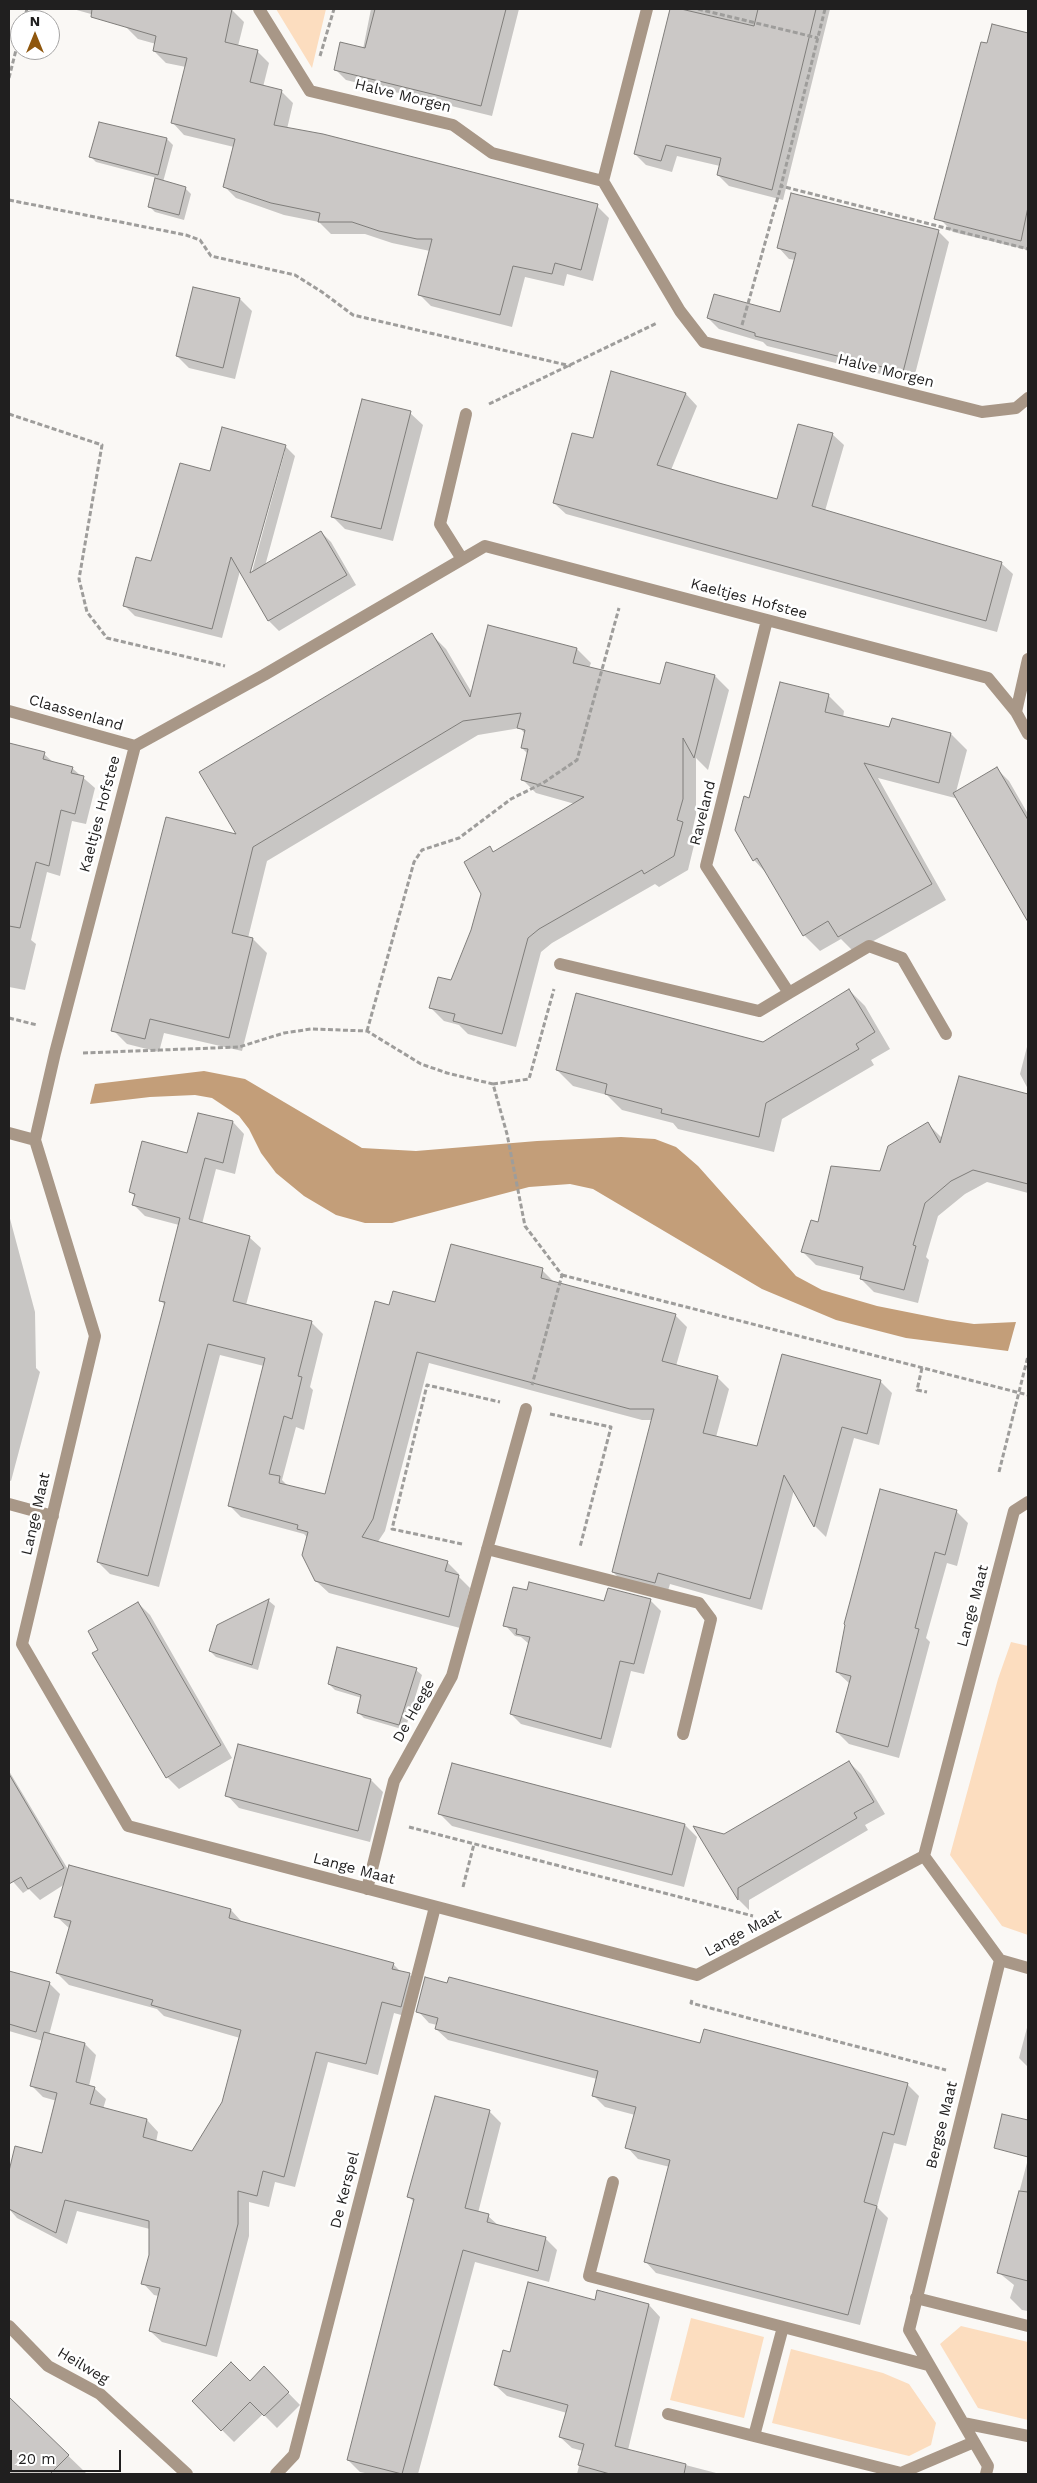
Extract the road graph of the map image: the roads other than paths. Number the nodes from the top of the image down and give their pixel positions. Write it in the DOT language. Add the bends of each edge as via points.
graph roads {
  1 [pos="259,9"];
  2 [pos="647,9"];
  3 [pos="603,181"];
  4 [pos="1028,398"];
  5 [pos="466,414"];
  6 [pos="462,559"];
  7 [pos="767,620"];
  8 [pos="1028,659"];
  9 [pos="9,711"];
  10 [pos="1016,712"];
  11 [pos="1028,734"];
  12 [pos="135,746"];
  13 [pos="560,964"];
  14 [pos="789,994"];
  15 [pos="946,1034"];
  16 [pos="9,1133"];
  17 [pos="35,1140"];
  18 [pos="526,1409"];
  19 [pos="1028,1502"];
  20 [pos="9,1504"];
  21 [pos="53,1516"];
  22 [pos="488,1549"];
  23 [pos="683,1734"];
  24 [pos="924,1856"];
  25 [pos="367,1889"];
  26 [pos="435,1907"];
  27 [pos="1000,1960"];
  28 [pos="1028,1968"];
  29 [pos="614,2182"];
  30 [pos="916,2298"];
  31 [pos="1028,2326"];
  32 [pos="783,2327"];
  33 [pos="10,2330"];
  34 [pos="928,2365"];
  35 [pos="668,2414"];
  36 [pos="963,2423"];
  37 [pos="754,2436"];
  38 [pos="1028,2436"];
  39 [pos="974,2442"];
  40 [pos="187,2474"];
  41 [pos="276,2474"];
  42 [pos="986,2474"];
  1 -- 3 [label="street, Halve Morgen" via="310,91 453,125 492,153"];
  2 -- 3 [label="street"];
  3 -- 4 [label="street, Halve Morgen" via="680,311 704,342 982,412 1016,408"];
  5 -- 6 [label="street" via="440,524"];
  6 -- 7 [label="street, Kaeltjes Hofstee" via="485,546"];
  6 -- 12 [label="street, Kaeltjes Hofstee"];
  7 -- 10 [label="street, Kaeltjes Hofstee" via="988,678"];
  7 -- 14 [label="street, Raveland" via="706,866"];
  8 -- 10 [label="street"];
  9 -- 12 [label="street, Claassenland"];
  10 -- 11 [label="street, Kaeltjes Hofstee"];
  12 -- 17 [label="street, Kaeltjes Hofstee" via="54,1053"];
  13 -- 14 [label="street" via="758,1011"];
  14 -- 15 [label="street" via="869,946 902,958"];
  16 -- 17 [label="street"];
  17 -- 21 [label="street, Lange Maat" via="95,1336"];
  18 -- 22 [label="street, De Heege"];
  19 -- 24 [label="street, Lange Maat" via="1014,1511"];
  20 -- 21 [label="street"];
  21 -- 25 [label="street, Lange Maat" via="22,1644 128,1826"];
  22 -- 23 [label="street" via="699,1603 711,1619"];
  22 -- 25 [label="street, De Heege" via="452,1676 394,1781"];
  24 -- 26 [label="street, Lange Maat" via="698,1975"];
  24 -- 27 [label="street"];
  25 -- 26 [label="street, Lange Maat"];
  26 -- 41 [label="street, De Kerspel" via="294,2455"];
  27 -- 28 [label="street"];
  27 -- 30 [label="street, Bergse Maat"];
  29 -- 32 [label="street" via="589,2276"];
  30 -- 31 [label="street"];
  30 -- 34 [label="street, Bergse Maat" via="909,2330"];
  32 -- 34 [label="street"];
  32 -- 37 [label="street"];
  33 -- 40 [label="street, Heilweg" via="48,2366 106,2399"];
  34 -- 36 [label="street, Bergse Maat"];
  35 -- 37 [label="street"];
  36 -- 38 [label="street"];
  36 -- 39 [label="street, Bergse Maat"];
  37 -- 39 [label="street" via="901,2473"];
  39 -- 42 [label="street, Bergse Maat" via="988,2466"];
}
